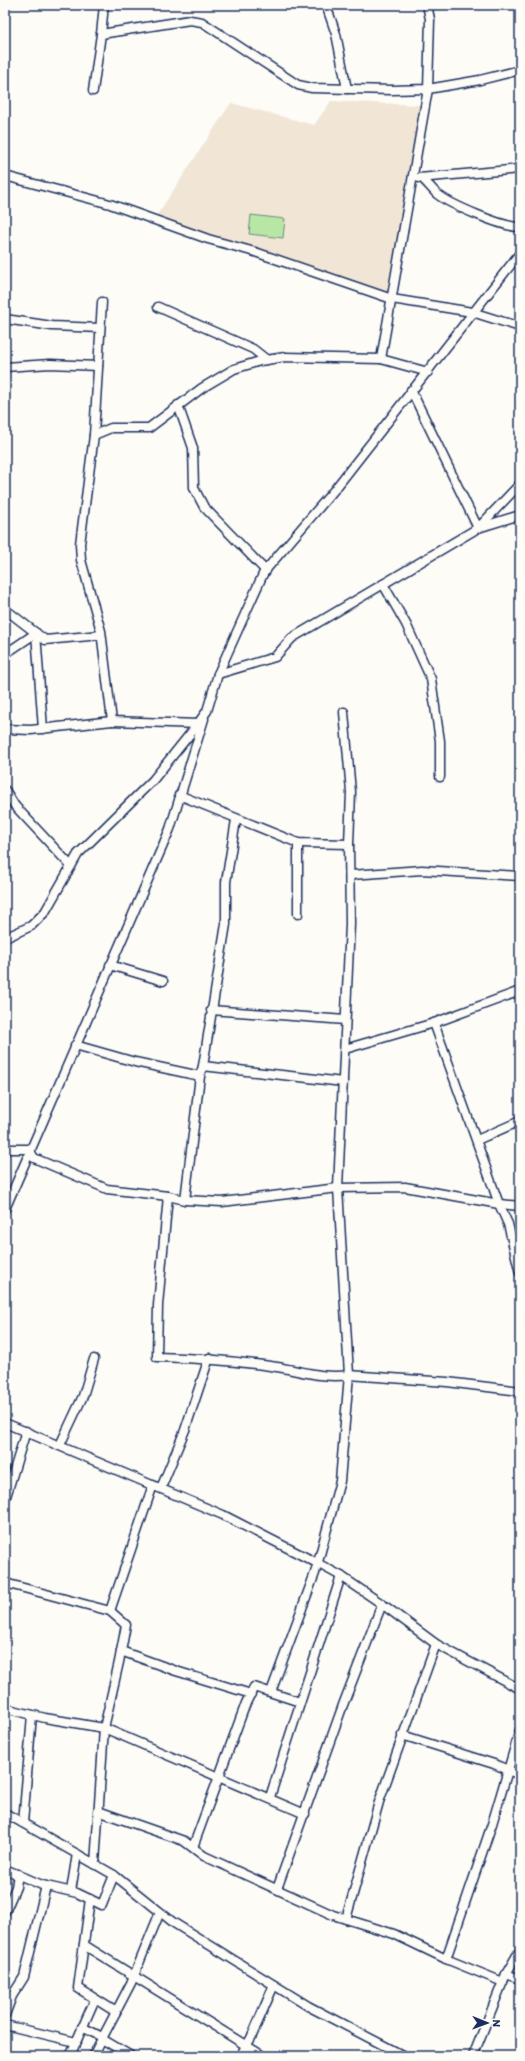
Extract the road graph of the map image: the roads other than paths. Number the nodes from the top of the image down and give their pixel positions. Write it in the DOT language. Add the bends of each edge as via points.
graph roads {
  1 [pos="104,5"];
  2 [pos="326,5"];
  3 [pos="426,5"];
  4 [pos="101,34"];
  5 [pos="520,70"];
  6 [pos="347,89"];
  7 [pos="428,89"];
  8 [pos="93,91"];
  9 [pos="520,169"];
  10 [pos="5,176"];
  11 [pos="412,178"];
  12 [pos="422,178"];
  13 [pos="520,227"];
  14 [pos="520,253"];
  15 [pos="392,300"];
  16 [pos="102,302"];
  17 [pos="158,307"];
  18 [pos="472,312"];
  19 [pos="5,319"];
  20 [pos="520,327"];
  21 [pos="100,328"];
  22 [pos="381,359"];
  23 [pos="267,360"];
  24 [pos="98,366"];
  25 [pos="5,367"];
  26 [pos="428,372"];
  27 [pos="411,390"];
  28 [pos="178,405"];
  29 [pos="94,435"];
  30 [pos="520,484"];
  31 [pos="520,515"];
  32 [pos="478,528"];
  33 [pos="266,571"];
  34 [pos="383,584"];
  35 [pos="5,609"];
  36 [pos="36,633"];
  37 [pos="101,635"];
  38 [pos="5,654"];
  39 [pos="218,674"];
  40 [pos="207,711"];
  41 [pos="344,712"];
  42 [pos="112,721"];
  43 [pos="198,724"];
  44 [pos="5,729"];
  45 [pos="42,729"];
  46 [pos="440,777"];
  47 [pos="5,790"];
  48 [pos="179,796"];
  49 [pos="236,820"];
  50 [pos="298,843"];
  51 [pos="349,844"];
  52 [pos="71,866"];
  53 [pos="351,875"];
  54 [pos="520,876"];
  55 [pos="298,914"];
  56 [pos="5,938"];
  57 [pos="110,965"];
  58 [pos="163,981"];
  59 [pos="520,991"];
  60 [pos="211,1010"];
  61 [pos="346,1020"];
  62 [pos="434,1023"];
  63 [pos="75,1045"];
  64 [pos="345,1049"];
  65 [pos="203,1066"];
  66 [pos="200,1076"];
  67 [pos="343,1082"];
  68 [pos="520,1121"];
  69 [pos="477,1140"];
  70 [pos="5,1149"];
  71 [pos="30,1149"];
  72 [pos="338,1188"];
  73 [pos="168,1196"];
  74 [pos="185,1200"];
  75 [pos="499,1204"];
  76 [pos="520,1206"];
  77 [pos="5,1209"];
  78 [pos="520,1273"];
  79 [pos="209,1358"];
  80 [pos="94,1359"];
  81 [pos="350,1375"];
  82 [pos="520,1391"];
  83 [pos="5,1423"];
  84 [pos="26,1431"];
  85 [pos="60,1445"];
  86 [pos="157,1487"];
  87 [pos="5,1500"];
  88 [pos="317,1563"];
  89 [pos="341,1576"];
  90 [pos="5,1583"];
  91 [pos="382,1604"];
  92 [pos="110,1611"];
  93 [pos="436,1644"];
  94 [pos="121,1651"];
  95 [pos="520,1689"];
  96 [pos="271,1692"];
  97 [pos="251,1694"];
  98 [pos="300,1702"];
  99 [pos="5,1708"];
  100 [pos="32,1715"];
  101 [pos="104,1728"];
  102 [pos="520,1730"];
  103 [pos="402,1735"];
  104 [pos="508,1770"];
  105 [pos="520,1775"];
  106 [pos="219,1777"];
  107 [pos="270,1798"];
  108 [pos="98,1811"];
  109 [pos="5,1813"];
  110 [pos="305,1814"];
  111 [pos="23,1823"];
  112 [pos="193,1847"];
  113 [pos="77,1854"];
  114 [pos="95,1864"];
  115 [pos="5,1869"];
  116 [pos="18,1874"];
  117 [pos="114,1874"];
  118 [pos="46,1886"];
  119 [pos="277,1889"];
  120 [pos="70,1891"];
  121 [pos="90,1899"];
  122 [pos="5,1912"];
  123 [pos="160,1912"];
  124 [pos="346,1919"];
  125 [pos="84,1945"];
  126 [pos="520,1950"];
  127 [pos="446,1959"];
  128 [pos="133,1975"];
  129 [pos="505,1978"];
  130 [pos="520,1979"];
  131 [pos="274,1985"];
  132 [pos="95,1999"];
  133 [pos="116,2012"];
  134 [pos="5,2015"];
  135 [pos="5,2025"];
  136 [pos="82,2027"];
  137 [pos="102,2039"];
  138 [pos="76,2042"];
  139 [pos="246,2045"];
  140 [pos="70,2056"];
  141 [pos="93,2056"];
  142 [pos="131,2056"];
  143 [pos="240,2056"];
  144 [pos="263,2056"];
  145 [pos="404,2056"];
  146 [pos="472,2056"];
  1 -- 4 [label="street"];
  2 -- 6 [label="street" via="336,34"];
  3 -- 7 [label="street" via="430,19"];
  4 -- 6 [label="street" via="190,20 202,22 298,85"];
  4 -- 8 [label="street"];
  5 -- 7 [label="street"];
  6 -- 7 [label="street"];
  7 -- 11 [label="street"];
  9 -- 12 [label="street"];
  10 -- 15 [label="street" via="110,204"];
  11 -- 12 [label="street"];
  11 -- 15 [label="street"];
  12 -- 13 [label="street" via="448,201 487,218"];
  14 -- 18 [label="street"];
  15 -- 18 [label="street"];
  15 -- 22 [label="street"];
  16 -- 21 [label="street"];
  17 -- 23 [label="street" via="254,349"];
  18 -- 20 [label="street"];
  18 -- 26 [label="street"];
  19 -- 21 [label="street" via="52,326"];
  21 -- 24 [label="street"];
  22 -- 23 [label="street" via="285,357"];
  22 -- 26 [label="street"];
  23 -- 28 [label="street" via="234,369"];
  24 -- 25 [label="street" via="50,364"];
  24 -- 29 [label="street"];
  26 -- 27 [label="street"];
  27 -- 32 [label="street"];
  27 -- 33 [label="street" via="336,489"];
  28 -- 29 [label="street" via="149,428 111,428"];
  28 -- 33 [label="street" via="193,448 194,488 204,507"];
  29 -- 37 [label="street" via="80,544 81,560"];
  30 -- 32 [label="street"];
  31 -- 32 [label="street"];
  32 -- 34 [label="street"];
  33 -- 39 [label="street"];
  34 -- 39 [label="street" via="292,638 275,657"];
  34 -- 46 [label="street" via="406,624 431,679 440,741"];
  35 -- 36 [label="street"];
  36 -- 37 [label="street" via="46,640"];
  36 -- 38 [label="street"];
  36 -- 45 [label="street"];
  37 -- 42 [label="street"];
  39 -- 40 [label="street"];
  40 -- 43 [label="street"];
  40 -- 48 [label="street"];
  41 -- 51 [label="street" via="351,792"];
  42 -- 43 [label="street"];
  42 -- 45 [label="street"];
  43 -- 52 [label="street" via="153,780 78,854"];
  44 -- 45 [label="street"];
  47 -- 52 [label="street" via="15,806"];
  48 -- 49 [label="street"];
  48 -- 57 [label="street" via="170,829"];
  49 -- 50 [label="street"];
  49 -- 60 [label="street" via="226,882 226,924"];
  50 -- 51 [label="street"];
  50 -- 55 [label="street"];
  51 -- 53 [label="street"];
  52 -- 56 [label="street" via="45,912 31,926"];
  53 -- 54 [label="street" via="422,870"];
  53 -- 61 [label="street"];
  57 -- 58 [label="street"];
  57 -- 63 [label="street"];
  59 -- 62 [label="street"];
  60 -- 61 [label="street"];
  60 -- 65 [label="street"];
  61 -- 64 [label="street"];
  62 -- 64 [label="street"];
  62 -- 69 [label="street"];
  63 -- 66 [label="street" via="135,1062"];
  63 -- 71 [label="street"];
  64 -- 67 [label="street"];
  65 -- 66 [label="street"];
  65 -- 67 [label="street"];
  66 -- 74 [label="street"];
  67 -- 72 [label="street"];
  68 -- 69 [label="street"];
  69 -- 75 [label="street"];
  70 -- 71 [label="street"];
  71 -- 73 [label="street" via="34,1158 108,1189"];
  71 -- 77 [label="street"];
  72 -- 74 [label="street" via="222,1202"];
  72 -- 75 [label="street" via="405,1187"];
  72 -- 81 [label="street"];
  73 -- 74 [label="street"];
  73 -- 79 [label="street" via="158,1305 157,1357"];
  75 -- 76 [label="street"];
  75 -- 78 [label="street" via="508,1224"];
  79 -- 81 [label="street" via="334,1378"];
  79 -- 86 [label="street" via="185,1430"];
  80 -- 85 [label="street" via="83,1396"];
  81 -- 82 [label="street" via="447,1382"];
  81 -- 88 [label="street" via="340,1481"];
  83 -- 84 [label="street"];
  84 -- 85 [label="street"];
  84 -- 87 [label="street"];
  85 -- 86 [label="street"];
  86 -- 88 [label="street" via="223,1515"];
  86 -- 92 [label="street"];
  88 -- 89 [label="street"];
  88 -- 96 [label="street"];
  89 -- 91 [label="street"];
  89 -- 98 [label="street"];
  90 -- 92 [label="street"];
  91 -- 93 [label="street"];
  91 -- 110 [label="street"];
  92 -- 94 [label="street" via="126,1625"];
  93 -- 95 [label="street"];
  93 -- 103 [label="street"];
  94 -- 97 [label="street" via="176,1672"];
  94 -- 101 [label="street"];
  96 -- 97 [label="street" via="254,1687"];
  96 -- 98 [label="street"];
  97 -- 106 [label="street"];
  98 -- 107 [label="street"];
  99 -- 100 [label="street"];
  100 -- 101 [label="street"];
  100 -- 111 [label="street"];
  101 -- 106 [label="street"];
  101 -- 108 [label="street"];
  102 -- 104 [label="street"];
  103 -- 104 [label="street"];
  103 -- 124 [label="street" via="379,1802"];
  104 -- 105 [label="street"];
  104 -- 127 [label="street"];
  106 -- 107 [label="street"];
  106 -- 112 [label="street"];
  107 -- 110 [label="street"];
  108 -- 112 [label="street" via="184,1840"];
  108 -- 114 [label="street"];
  109 -- 111 [label="street"];
  110 -- 119 [label="street"];
  111 -- 113 [label="street"];
  112 -- 119 [label="street" via="204,1856"];
  113 -- 114 [label="street"];
  113 -- 120 [label="street"];
  114 -- 117 [label="street"];
  115 -- 116 [label="street"];
  116 -- 118 [label="street"];
  116 -- 122 [label="street" via="16,1887"];
  117 -- 121 [label="street" via="102,1905"];
  117 -- 123 [label="street"];
  118 -- 120 [label="street"];
  118 -- 134 [label="street" via="24,1977 12,1996"];
  119 -- 124 [label="street"];
  120 -- 121 [label="street"];
  121 -- 125 [label="street"];
  123 -- 128 [label="street"];
  123 -- 131 [label="street"];
  124 -- 127 [label="street" via="394,1934"];
  125 -- 128 [label="street"];
  125 -- 132 [label="street" via="78,1988"];
  126 -- 129 [label="street"];
  127 -- 129 [label="street"];
  128 -- 133 [label="street"];
  128 -- 139 [label="street"];
  129 -- 130 [label="street"];
  129 -- 146 [label="street"];
  131 -- 139 [label="street"];
  131 -- 145 [label="street" via="308,2006"];
  132 -- 133 [label="street"];
  132 -- 136 [label="street"];
  133 -- 137 [label="street"];
  135 -- 138 [label="street"];
  136 -- 137 [label="street"];
  136 -- 138 [label="street"];
  137 -- 141 [label="street"];
  137 -- 142 [label="street"];
  138 -- 140 [label="street"];
  139 -- 143 [label="street"];
  139 -- 144 [label="street"];
}
